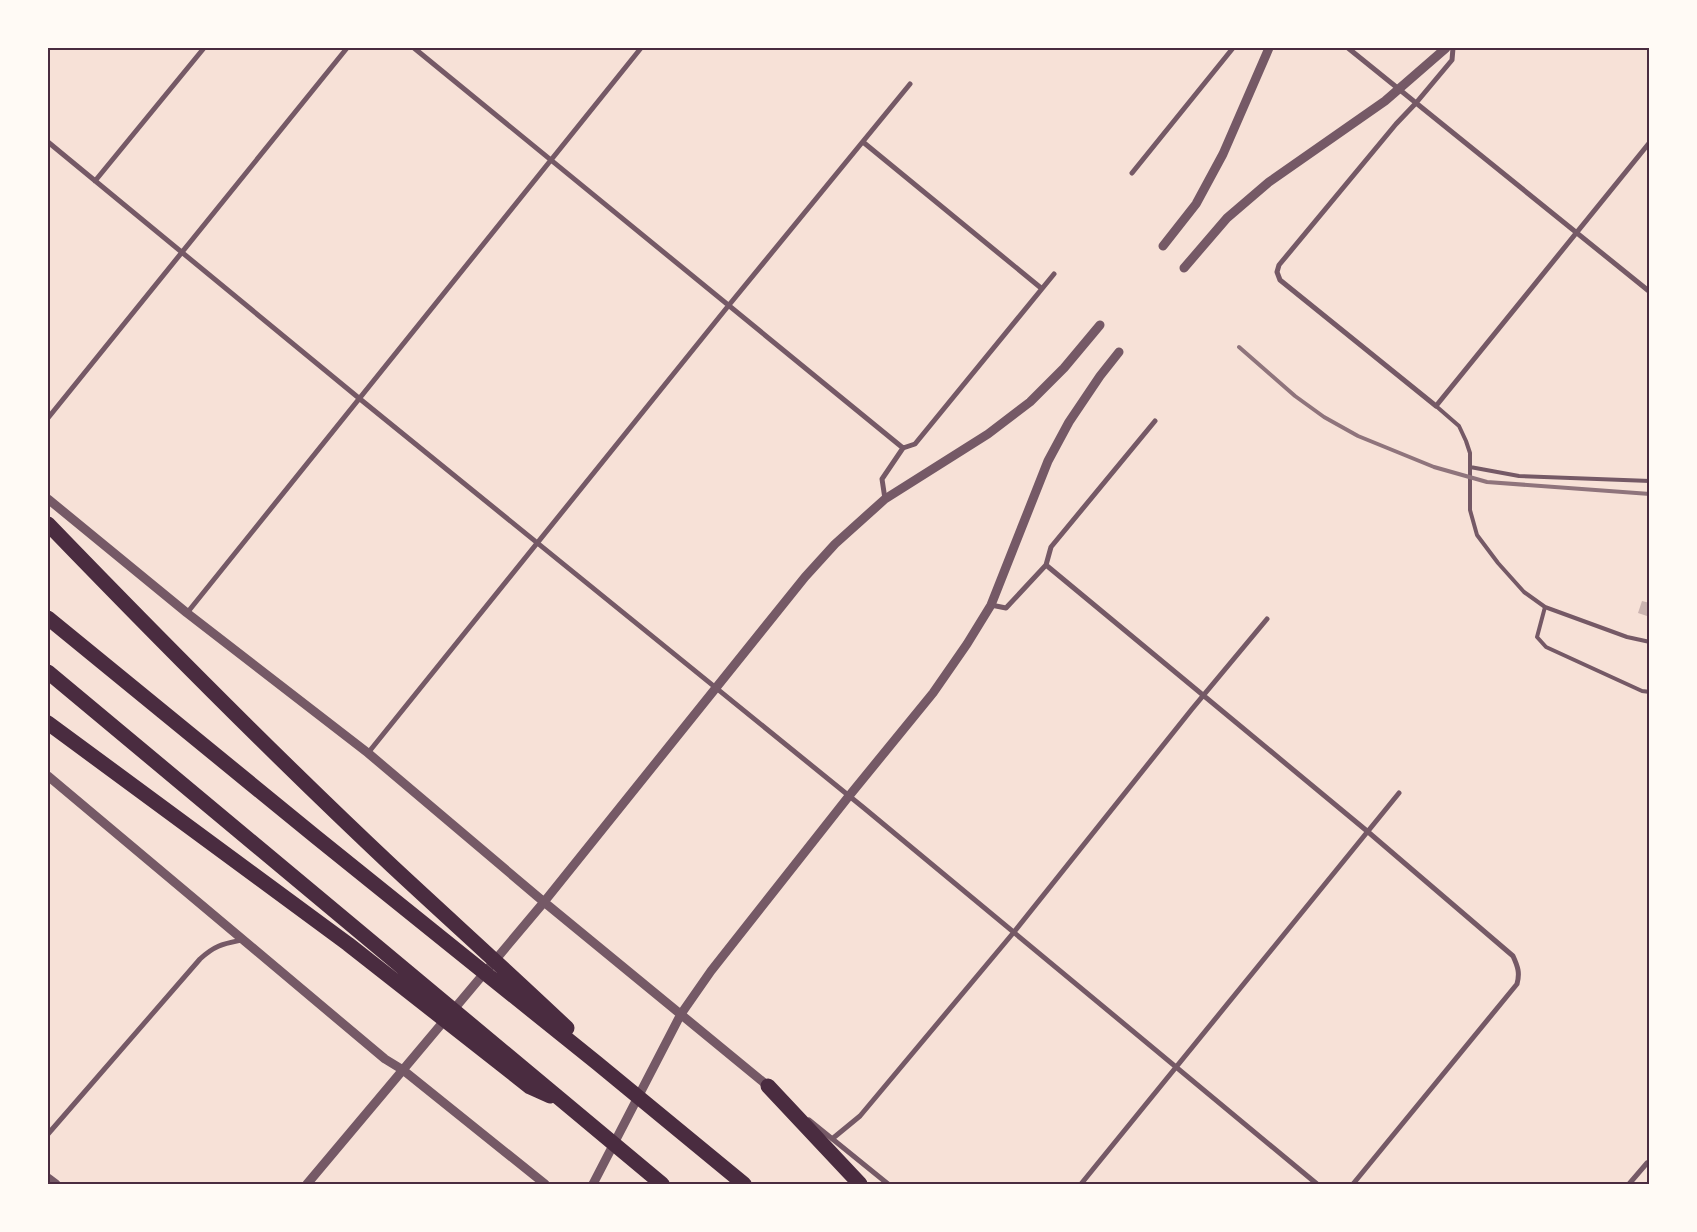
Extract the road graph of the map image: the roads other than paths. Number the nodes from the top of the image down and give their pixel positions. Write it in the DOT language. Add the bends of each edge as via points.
graph roads {
  1 [pos="204,48"];
  2 [pos="347,48"];
  3 [pos="414,48"];
  4 [pos="641,48"];
  5 [pos="1233,48"];
  6 [pos="1269,48"];
  7 [pos="1348,48"];
  8 [pos="1446,48"];
  9 [pos="1454,48"];
  10 [pos="910,84"];
  11 [pos="1399,89"];
  12 [pos="1416,103"];
  13 [pos="48,142"];
  14 [pos="863,142"];
  15 [pos="1650,142"];
  16 [pos="551,159"];
  17 [pos="1132,173"];
  18 [pos="95,181"];
  19 [pos="1577,233"];
  20 [pos="1163,246"];
  21 [pos="182,251"];
  22 [pos="1184,268"];
  23 [pos="1054,274"];
  24 [pos="1041,288"];
  25 [pos="1650,292"];
  26 [pos="729,305"];
  27 [pos="1100,324"];
  28 [pos="1119,352"];
  29 [pos="360,399"];
  30 [pos="1436,406"];
  31 [pos="48,418"];
  32 [pos="1155,421"];
  33 [pos="903,448"];
  34 [pos="1470,467"];
  35 [pos="1650,481"];
  36 [pos="886,499"];
  37 [pos="48,500"];
  38 [pos="48,524"];
  39 [pos="538,542"];
  40 [pos="1046,566"];
  41 [pos="991,605"];
  42 [pos="1545,607"];
  43 [pos="187,613"];
  44 [pos="48,618"];
  45 [pos="1267,619"];
  46 [pos="1650,642"];
  47 [pos="48,672"];
  48 [pos="716,688"];
  49 [pos="1650,692"];
  50 [pos="1203,695"];
  51 [pos="48,723"];
  52 [pos="368,754"];
  53 [pos="48,777"];
  54 [pos="1399,793"];
  55 [pos="849,796"];
  56 [pos="1367,831"];
  57 [pos="544,902"];
  58 [pos="1014,932"];
  59 [pos="244,939"];
  60 [pos="408,982"];
  61 [pos="527,998"];
  62 [pos="681,1014"];
  63 [pos="1176,1068"];
  64 [pos="403,1070"];
  65 [pos="768,1086"];
  66 [pos="48,1134"];
  67 [pos="832,1139"];
  68 [pos="1647,1163"];
  69 [pos="48,1178"];
  70 [pos="660,1182"];
  71 [pos="56,1184"];
  72 [pos="306,1184"];
  73 [pos="546,1184"];
  74 [pos="594,1184"];
  75 [pos="744,1184"];
  76 [pos="860,1184"];
  77 [pos="888,1184"];
  78 [pos="1082,1184"];
  79 [pos="1317,1184"];
  80 [pos="1354,1184"];
  81 [pos="1630,1184"];
  1 -- 18 [label="street"];
  2 -- 21 [label="street"];
  3 -- 16 [label="street"];
  4 -- 16 [label="street"];
  5 -- 17 [label="street"];
  6 -- 20 [label="street" via="1223,154 1196,204"];
  7 -- 11 [label="street"];
  8 -- 11 [label="street"];
  9 -- 12 [label="street" via="1452,60"];
  10 -- 14 [label="street"];
  11 -- 12 [label="street"];
  11 -- 22 [label="street" via="1269,182 1227,218"];
  12 -- 19 [label="street"];
  12 -- 30 [label="street" via="1285,257 1277,272 1280,280"];
  13 -- 18 [label="street"];
  14 -- 24 [label="street"];
  14 -- 26 [label="street"];
  15 -- 19 [label="street"];
  16 -- 26 [label="street"];
  16 -- 29 [label="street"];
  18 -- 21 [label="street"];
  19 -- 25 [label="street"];
  19 -- 30 [label="street"];
  21 -- 29 [label="street"];
  21 -- 31 [label="street"];
  23 -- 24 [label="street"];
  24 -- 33 [label="street" via="915,444"];
  26 -- 33 [label="street"];
  26 -- 39 [label="street"];
  27 -- 36 [label="street" via="1064,368 1030,402 988,434"];
  28 -- 41 [label="street" via="1069,422 1048,461"];
  29 -- 39 [label="street"];
  29 -- 43 [label="street"];
  30 -- 34 [label="lane" via="1458,426 1466,440"];
  32 -- 40 [label="street" via="1051,547"];
  33 -- 36 [label="street" via="882,478"];
  34 -- 35 [label="lane" via="1519,476"];
  34 -- 42 [label="lane" via="1470,510 1477,536 1524,592"];
  36 -- 48 [label="street" via="811,570"];
  37 -- 43 [label="street"];
  38 -- 61 [label="highway" via="293,771 458,926"];
  39 -- 48 [label="street"];
  39 -- 52 [label="street"];
  40 -- 41 [label="street" via="1006,608"];
  40 -- 50 [label="street"];
  41 -- 55 [label="street" via="933,693"];
  42 -- 46 [label="lane" via="1627,637"];
  42 -- 49 [label="lane" via="1537,637 1546,647"];
  43 -- 52 [label="street"];
  44 -- 61 [label="highway" via="444,941"];
  45 -- 50 [label="street"];
  47 -- 60 [label="highway" via="316,898"];
  48 -- 55 [label="street"];
  48 -- 57 [label="street"];
  50 -- 56 [label="street"];
  50 -- 58 [label="street"];
  51 -- 60 [label="highway" via="348,944"];
  52 -- 57 [label="street"];
  53 -- 59 [label="street"];
  54 -- 56 [label="street"];
  55 -- 58 [label="street"];
  55 -- 62 [label="street"];
  56 -- 63 [label="street"];
  56 -- 80 [label="street" via="1512,956 1519,975 1517,984"];
  57 -- 62 [label="street"];
  57 -- 64 [label="street"];
  58 -- 63 [label="street"];
  58 -- 67 [label="street" via="860,1116"];
  59 -- 64 [label="street"];
  59 -- 66 [label="street" via="210,949"];
  60 -- 70 [label="highway" via="571,1107"];
  61 -- 75 [label="highway" via="576,1036 597,1063"];
  62 -- 65 [label="street"];
  62 -- 74 [label="street"];
  63 -- 78 [label="street"];
  63 -- 79 [label="street"];
  64 -- 72 [label="street"];
  64 -- 73 [label="street"];
  65 -- 67 [label="street"];
  65 -- 76 [label="highway"];
  67 -- 77 [label="street"];
  68 -- 81 [label="street"];
  69 -- 71 [label="street"];
}
